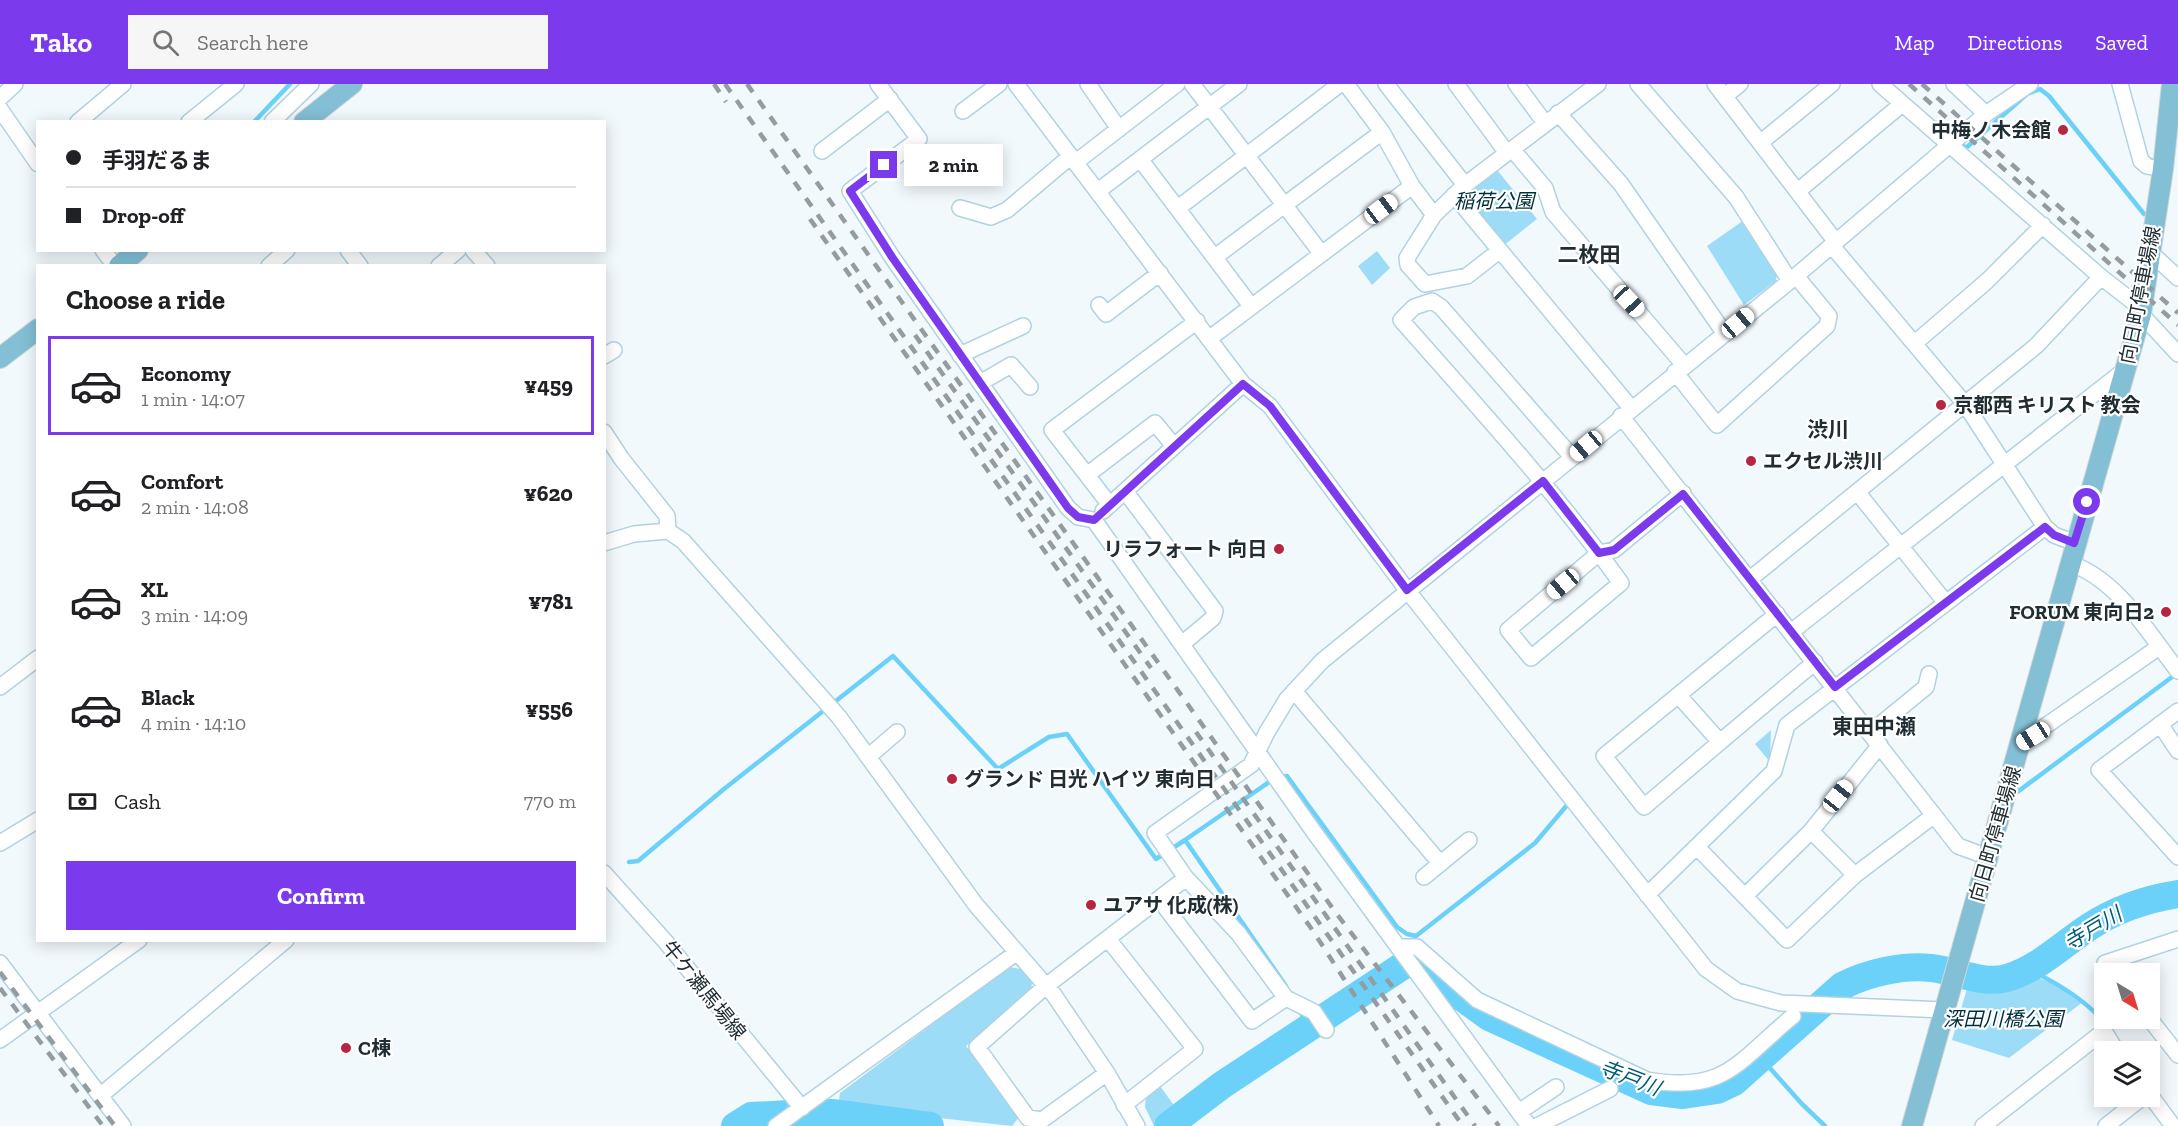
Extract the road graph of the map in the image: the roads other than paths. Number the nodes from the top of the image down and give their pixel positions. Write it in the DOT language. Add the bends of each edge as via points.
graph roads {
  1 [pos="15,84"];
  2 [pos="123,84"];
  3 [pos="236,84"];
  4 [pos="311,84"];
  5 [pos="351,84"];
  6 [pos="878,84"];
  7 [pos="999,84"];
  8 [pos="1016,84"];
  9 [pos="1088,84"];
  10 [pos="1177,84"];
  11 [pos="1192,84"];
  12 [pos="1239,84"];
  13 [pos="1340,84"];
  14 [pos="1346,84"];
  15 [pos="1456,84"];
  16 [pos="1515,84"];
  17 [pos="1598,84"];
  18 [pos="1638,84"];
  19 [pos="1715,84"];
  20 [pos="1740,84"];
  21 [pos="1832,84"];
  22 [pos="1880,84"];
  23 [pos="1954,84"];
  24 [pos="2030,84"];
  25 [pos="2120,84"];
  26 [pos="2172,84"];
  27 [pos="1393,86"];
  28 [pos="1725,96"];
  29 [pos="0,98"];
  30 [pos="890,99"];
  31 [pos="1902,104"];
  32 [pos="1210,106"];
  33 [pos="0,109"];
  34 [pos="963,111"];
  35 [pos="1558,113"];
  36 [pos="1986,114"];
  37 [pos="80,120"];
  38 [pos="191,120"];
  39 [pos="274,120"];
  40 [pos="306,120"];
  41 [pos="1545,123"];
  42 [pos="1119,129"];
  43 [pos="1382,132"];
  44 [pos="1760,142"];
  45 [pos="1951,144"];
  46 [pos="822,151"];
  47 [pos="1510,151"];
  48 [pos="1246,155"];
  49 [pos="36,159"];
  50 [pos="1074,159"];
  51 [pos="1140,159"];
  52 [pos="2163,169"];
  53 [pos="1412,186"];
  54 [pos="1459,190"];
  55 [pos="1098,191"];
  56 [pos="1798,191"];
  57 [pos="1284,205"];
  58 [pos="960,208"];
  59 [pos="1178,208"];
  60 [pos="1434,215"];
  61 [pos="2043,225"];
  62 [pos="1834,244"];
  63 [pos="1499,251"];
  64 [pos="105,252"];
  65 [pos="135,252"];
  66 [pos="285,252"];
  67 [pos="456,252"];
  68 [pos="475,252"];
  69 [pos="2150,252"];
  70 [pos="1322,253"];
  71 [pos="1215,257"];
  72 [pos="115,264"];
  73 [pos="120,264"];
  74 [pos="270,264"];
  75 [pos="441,264"];
  76 [pos="485,264"];
  77 [pos="1160,273"];
  78 [pos="2101,277"];
  79 [pos="1793,278"];
  80 [pos="2178,278"];
  81 [pos="1099,305"];
  82 [pos="1251,306"];
  83 [pos="2141,311"];
  84 [pos="1197,321"];
  85 [pos="1023,326"];
  86 [pos="36,331"];
  87 [pos="1725,334"];
  88 [pos="1210,338"];
  89 [pos="1915,343"];
  90 [pos="2178,354"];
  91 [pos="960,355"];
  92 [pos="0,358"];
  93 [pos="1680,368"];
  94 [pos="2126,369"];
  95 [pos="980,383"];
  96 [pos="1243,384"];
  97 [pos="1030,387"];
  98 [pos="1965,404"];
  99 [pos="1626,412"];
  100 [pos="606,435"];
  101 [pos="1174,446"];
  102 [pos="1572,457"];
  103 [pos="2004,462"];
  104 [pos="1087,475"];
  105 [pos="1543,481"];
  106 [pos="1125,491"];
  107 [pos="1858,493"];
  108 [pos="1683,494"];
  109 [pos="1110,505"];
  110 [pos="1094,520"];
  111 [pos="2045,527"];
  112 [pos="668,531"];
  113 [pos="606,542"];
  114 [pos="2074,543"];
  115 [pos="1900,545"];
  116 [pos="1599,553"];
  117 [pos="2069,563"];
  118 [pos="1750,579"];
  119 [pos="1407,590"];
  120 [pos="1946,603"];
  121 [pos="1777,614"];
  122 [pos="1791,632"];
  123 [pos="1182,644"];
  124 [pos="2159,647"];
  125 [pos="36,660"];
  126 [pos="1815,662"];
  127 [pos="2178,671"];
  128 [pos="1929,674"];
  129 [pos="0,687"];
  130 [pos="1835,687"];
  131 [pos="1294,690"];
  132 [pos="1679,696"];
  133 [pos="2178,711"];
  134 [pos="2160,724"];
  135 [pos="897,732"];
  136 [pos="1871,732"];
  137 [pos="1720,742"];
  138 [pos="2021,743"];
  139 [pos="1880,745"];
  140 [pos="1257,749"];
  141 [pos="2178,751"];
  142 [pos="868,757"];
  143 [pos="1933,816"];
  144 [pos="36,821"];
  145 [pos="1811,831"];
  146 [pos="1469,840"];
  147 [pos="0,843"];
  148 [pos="1697,847"];
  149 [pos="1988,857"];
  150 [pos="2178,857"];
  151 [pos="1440,863"];
  152 [pos="606,875"];
  153 [pos="1855,875"];
  154 [pos="1424,877"];
  155 [pos="1186,878"];
  156 [pos="1647,895"];
  157 [pos="1745,896"];
  158 [pos="1159,899"];
  159 [pos="1108,939"];
  160 [pos="2178,939"];
  161 [pos="136,942"];
  162 [pos="284,942"];
  163 [pos="1016,953"];
  164 [pos="1405,953"];
  165 [pos="0,963"];
  166 [pos="2105,963"];
  167 [pos="1046,986"];
  168 [pos="1286,998"];
  169 [pos="1944,1010"];
  170 [pos="39,1014"];
  171 [pos="1793,1016"];
  172 [pos="1321,1022"];
  173 [pos="2160,1027"];
  174 [pos="2172,1037"];
  175 [pos="0,1040"];
  176 [pos="2111,1041"];
  177 [pos="2178,1055"];
  178 [pos="1107,1073"];
  179 [pos="1556,1087"];
  180 [pos="1610,1089"];
  181 [pos="100,1096"];
  182 [pos="1124,1105"];
  183 [pos="2130,1107"];
  184 [pos="2159,1107"];
  185 [pos="802,1108"];
  186 [pos="1519,1112"];
  187 [pos="123,1126"];
  188 [pos="776,1126"];
  189 [pos="1137,1126"];
  190 [pos="1529,1126"];
  191 [pos="1536,1126"];
  192 [pos="1912,1126"];
  193 [pos="1983,1126"];
  194 [pos="2106,1126"];
  195 [pos="2174,1126"];
  1 -- 29 [label="street"];
  2 -- 37 [label="street"];
  3 -- 38 [label="street"];
  4 -- 39 [label="street"];
  5 -- 40 [label="main road"];
  6 -- 30 [label="street"];
  7 -- 34 [label="street"];
  8 -- 50 [label="street"];
  9 -- 42 [label="street"];
  10 -- 42 [label="street"];
  11 -- 32 [label="street"];
  12 -- 32 [label="street"];
  13 -- 48 [label="street"];
  14 -- 43 [label="street"];
  15 -- 47 [label="street"];
  16 -- 41 [label="street"];
  17 -- 35 [label="street"];
  18 -- 79 [label="street" via="1737,197"];
  19 -- 28 [label="street"];
  20 -- 28 [label="street"];
  21 -- 44 [label="street"];
  22 -- 31 [label="street"];
  23 -- 36 [label="street"];
  24 -- 36 [label="street"];
  25 -- 52 [label="street" via="2141,161"];
  26 -- 52 [label="main road, 向日町停車場線"];
  27 -- 54 [label="street"];
  28 -- 44 [label="street"];
  30 -- 46 [label="street"];
  30 -- 91 [label="street" via="919,139 850,191"];
  31 -- 45 [label="street"];
  31 -- 56 [label="street"];
  32 -- 48 [label="street"];
  32 -- 51 [label="street"];
  33 -- 49 [label="street"];
  35 -- 41 [label="street"];
  35 -- 87 [label="street" via="1621,184"];
  36 -- 45 [label="street"];
  41 -- 47 [label="street"];
  42 -- 50 [label="street"];
  43 -- 53 [label="street"];
  43 -- 57 [label="street"];
  44 -- 56 [label="street"];
  45 -- 61 [label="street"];
  45 -- 62 [label="street"];
  47 -- 54 [label="street"];
  47 -- 93 [label="street" via="1545,188 1553,212"];
  48 -- 57 [label="street"];
  48 -- 59 [label="street"];
  50 -- 55 [label="street"];
  50 -- 58 [label="street" via="991,217"];
  51 -- 55 [label="street"];
  51 -- 59 [label="street"];
  52 -- 69 [label="main road, 向日町停車場線"];
  53 -- 60 [label="street"];
  53 -- 70 [label="street"];
  54 -- 60 [label="street"];
  54 -- 63 [label="street"];
  55 -- 77 [label="street"];
  56 -- 62 [label="street"];
  57 -- 70 [label="street"];
  57 -- 71 [label="street"];
  59 -- 71 [label="street"];
  60 -- 63 [label="street" via="1407,258 1408,265 1425,284 1467,276"];
  61 -- 78 [label="street"];
  61 -- 89 [label="street" via="1987,281"];
  62 -- 79 [label="street"];
  62 -- 89 [label="street"];
  63 -- 99 [label="street"];
  64 -- 72 [label="street"];
  65 -- 73 [label="main road"];
  66 -- 74 [label="street"];
  67 -- 75 [label="street"];
  68 -- 76 [label="street"];
  69 -- 80 [label="street"];
  69 -- 83 [label="main road, 向日町停車場線"];
  70 -- 82 [label="street"];
  71 -- 82 [label="street"];
  77 -- 81 [label="street" via="1106,315"];
  77 -- 84 [label="street"];
  78 -- 83 [label="street"];
  78 -- 98 [label="street" via="2037,346"];
  79 -- 87 [label="street"];
  79 -- 93 [label="street" via="1829,316 1827,326 1717,425"];
  82 -- 88 [label="street"];
  83 -- 90 [label="street"];
  83 -- 94 [label="main road, 向日町停車場線"];
  84 -- 88 [label="street"];
  84 -- 104 [label="street" via="1052,430"];
  85 -- 91 [label="street"];
  86 -- 92 [label="main road"];
  87 -- 93 [label="street"];
  88 -- 96 [label="street"];
  89 -- 98 [label="street"];
  91 -- 95 [label="street"];
  93 -- 99 [label="street"];
  94 -- 103 [label="street"];
  94 -- 114 [label="main road, 向日町停車場線"];
  95 -- 97 [label="street" via="1011,365"];
  95 -- 110 [label="street" via="1068,508 1078,517"];
  96 -- 101 [label="street"];
  96 -- 119 [label="street" via="1270,406"];
  98 -- 103 [label="street"];
  98 -- 107 [label="street"];
  99 -- 102 [label="street"];
  99 -- 108 [label="street"];
  100 -- 112 [label="street" via="667,516"];
  101 -- 104 [label="street" via="1155,423"];
  101 -- 106 [label="street"];
  102 -- 105 [label="street"];
  102 -- 105 [label="street" via="1441,307 1432,301 1414,308 1401,320"];
  103 -- 111 [label="street"];
  103 -- 115 [label="street"];
  104 -- 109 [label="street"];
  105 -- 116 [label="street"];
  105 -- 119 [label="street"];
  106 -- 109 [label="street"];
  106 -- 123 [label="street" via="1215,611 1213,618"];
  107 -- 115 [label="street"];
  107 -- 118 [label="street"];
  108 -- 116 [label="street" via="1614,550"];
  108 -- 118 [label="street"];
  109 -- 110 [label="street"];
  110 -- 123 [label="street"];
  111 -- 114 [label="street"];
  111 -- 120 [label="street"];
  112 -- 113 [label="street" via="634,534"];
  112 -- 142 [label="street" via="683,541 832,709"];
  114 -- 117 [label="main road, 向日町停車場線"];
  115 -- 120 [label="street"];
  115 -- 122 [label="street"];
  116 -- 116 [label="street" via="1621,583 1531,658 1508,630"];
  117 -- 124 [label="street" via="2107,585"];
  117 -- 138 [label="main road, 向日町停車場線"];
  118 -- 121 [label="street"];
  119 -- 131 [label="street" via="1322,661"];
  119 -- 156 [label="street"];
  120 -- 130 [label="street"];
  121 -- 122 [label="street"];
  121 -- 132 [label="street"];
  122 -- 126 [label="street"];
  123 -- 140 [label="street"];
  124 -- 127 [label="street"];
  124 -- 138 [label="street"];
  125 -- 129 [label="street"];
  126 -- 130 [label="street"];
  126 -- 137 [label="street"];
  128 -- 136 [label="street" via="1926,687"];
  130 -- 136 [label="street"];
  130 -- 148 [label="street" via="1787,725 1774,771"];
  131 -- 140 [label="street"];
  131 -- 151 [label="street"];
  132 -- 137 [label="street"];
  132 -- 137 [label="street" via="1604,756 1644,807"];
  133 -- 134 [label="street"];
  134 -- 141 [label="street"];
  134 -- 150 [label="street" via="2099,770"];
  135 -- 142 [label="street"];
  136 -- 139 [label="street"];
  138 -- 149 [label="main road, 向日町停車場線"];
  139 -- 143 [label="street"];
  139 -- 145 [label="street"];
  140 -- 155 [label="street" via="1251,765 1155,833"];
  140 -- 164 [label="street"];
  142 -- 163 [label="street"];
  143 -- 149 [label="street" via="1958,846"];
  143 -- 153 [label="street"];
  144 -- 147 [label="street"];
  145 -- 153 [label="street"];
  145 -- 157 [label="street"];
  146 -- 151 [label="street"];
  148 -- 156 [label="street"];
  148 -- 157 [label="street"];
  149 -- 169 [label="main road, 向日町停車場線"];
  151 -- 154 [label="street"];
  152 -- 185 [label="street, 牛ケ瀬馬場線"];
  153 -- 157 [label="street" via="1787,940"];
  155 -- 158 [label="street"];
  155 -- 168 [label="street" via="1238,933"];
  156 -- 169 [label="street" via="1697,960 1727,985 1754,997 1781,1003"];
  158 -- 159 [label="street"];
  158 -- 168 [label="street" via="1252,1022"];
  159 -- 167 [label="street"];
  159 -- 182 [label="street" via="1195,1049"];
  160 -- 166 [label="street"];
  161 -- 170 [label="street"];
  162 -- 181 [label="street"];
  163 -- 167 [label="street"];
  163 -- 185 [label="street"];
  164 -- 171 [label="street" via="1417,947 1477,1000 1625,1070 1659,1082 1684,1084 1719,1077"];
  164 -- 186 [label="street"];
  165 -- 170 [label="street"];
  167 -- 178 [label="street"];
  167 -- 178 [label="street" via="976,1047 1028,1118 1042,1120"];
  168 -- 172 [label="street"];
  169 -- 192 [label="main road, 向日町停車場線"];
  170 -- 175 [label="street"];
  170 -- 181 [label="street"];
  173 -- 174 [label="street"];
  174 -- 177 [label="street"];
  176 -- 193 [label="street" via="2104,1030"];
  178 -- 182 [label="street"];
  179 -- 186 [label="street"];
  180 -- 191 [label="street"];
  181 -- 187 [label="street"];
  182 -- 189 [label="street"];
  183 -- 194 [label="street"];
  184 -- 195 [label="street"];
  185 -- 188 [label="street"];
  186 -- 190 [label="street"];
}
